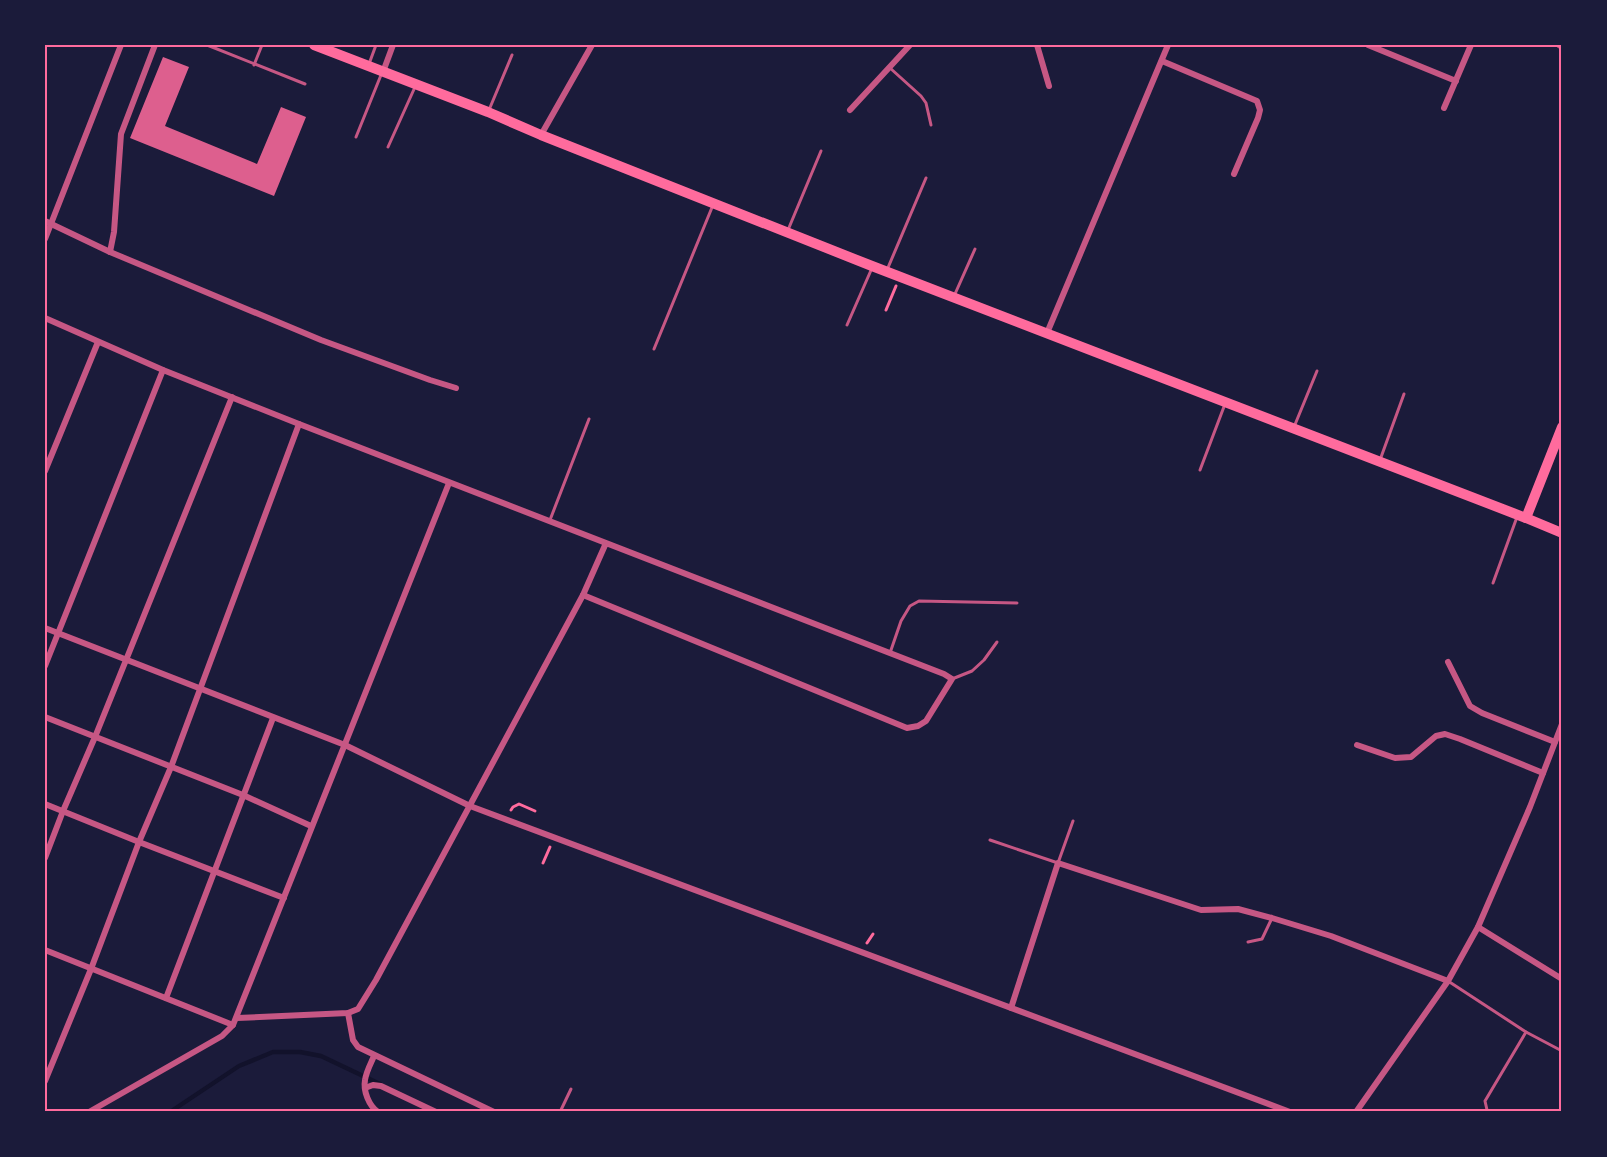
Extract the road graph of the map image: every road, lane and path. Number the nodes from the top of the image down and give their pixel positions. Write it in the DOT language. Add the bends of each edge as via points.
graph roads {
  1 [pos="120,45"];
  2 [pos="154,45"];
  3 [pos="207,45"];
  4 [pos="262,45"];
  5 [pos="314,45"];
  6 [pos="376,45"];
  7 [pos="393,45"];
  8 [pos="592,45"];
  9 [pos="910,45"];
  10 [pos="1037,45"];
  11 [pos="1168,45"];
  12 [pos="1368,45"];
  13 [pos="1471,45"];
  14 [pos="512,55"];
  15 [pos="1162,61"];
  16 [pos="254,65"];
  17 [pos="368,66"];
  18 [pos="890,68"];
  19 [pos="382,72"];
  20 [pos="1456,81"];
  21 [pos="305,84"];
  22 [pos="416,85"];
  23 [pos="1049,86"];
  24 [pos="1444,108"];
  25 [pos="850,110"];
  26 [pos="488,112"];
  27 [pos="931,125"];
  28 [pos="541,135"];
  29 [pos="356,137"];
  30 [pos="388,147"];
  31 [pos="821,151"];
  32 [pos="1234,174"];
  33 [pos="926,178"];
  34 [pos="713,203"];
  35 [pos="48,223"];
  36 [pos="787,232"];
  37 [pos="45,239"];
  38 [pos="975,249"];
  39 [pos="110,252"];
  40 [pos="872,266"];
  41 [pos="886,271"];
  42 [pos="900,276"];
  43 [pos="953,297"];
  44 [pos="886,310"];
  45 [pos="45,318"];
  46 [pos="847,325"];
  47 [pos="1047,333"];
  48 [pos="98,342"];
  49 [pos="654,349"];
  50 [pos="163,370"];
  51 [pos="1317,371"];
  52 [pos="456,388"];
  53 [pos="1404,394"];
  54 [pos="232,398"];
  55 [pos="1226,403"];
  56 [pos="589,419"];
  57 [pos="299,424"];
  58 [pos="1562,427"];
  59 [pos="1293,428"];
  60 [pos="1379,461"];
  61 [pos="1200,470"];
  62 [pos="45,471"];
  63 [pos="449,483"];
  64 [pos="1522,517"];
  65 [pos="549,521"];
  66 [pos="1562,532"];
  67 [pos="606,543"];
  68 [pos="1493,583"];
  69 [pos="583,595"];
  70 [pos="1017,603"];
  71 [pos="45,628"];
  72 [pos="58,633"];
  73 [pos="997,642"];
  74 [pos="890,653"];
  75 [pos="126,660"];
  76 [pos="1448,662"];
  77 [pos="45,666"];
  78 [pos="952,679"];
  79 [pos="200,690"];
  80 [pos="45,717"];
  81 [pos="273,718"];
  82 [pos="1562,724"];
  83 [pos="95,737"];
  84 [pos="1555,742"];
  85 [pos="345,746"];
  86 [pos="1357,746"];
  87 [pos="171,767"];
  88 [pos="1543,773"];
  89 [pos="243,795"];
  90 [pos="45,804"];
  91 [pos="470,806"];
  92 [pos="535,811"];
  93 [pos="63,812"];
  94 [pos="506,820"];
  95 [pos="1073,821"];
  96 [pos="311,826"];
  97 [pos="554,837"];
  98 [pos="990,840"];
  99 [pos="139,842"];
  100 [pos="45,858"];
  101 [pos="543,863"];
  102 [pos="1058,863"];
  103 [pos="214,871"];
  104 [pos="284,898"];
  105 [pos="1272,918"];
  106 [pos="1478,927"];
  107 [pos="1248,942"];
  108 [pos="45,950"];
  109 [pos="91,969"];
  110 [pos="1562,979"];
  111 [pos="1448,981"];
  112 [pos="166,998"];
  113 [pos="1011,1008"];
  114 [pos="348,1013"];
  115 [pos="235,1021"];
  116 [pos="1526,1032"];
  117 [pos="1562,1051"];
  118 [pos="374,1056"];
  119 [pos="45,1081"];
  120 [pos="365,1088"];
  121 [pos="571,1089"];
  122 [pos="89,1112"];
  123 [pos="378,1112"];
  124 [pos="436,1112"];
  125 [pos="494,1112"];
  126 [pos="560,1112"];
  127 [pos="1290,1112"];
  128 [pos="1356,1112"];
  129 [pos="1489,1112"];
  1 -- 35 [label="street"];
  2 -- 39 [label="street" via="121,134"];
  3 -- 16 [label="lane"];
  4 -- 16 [label="lane"];
  5 -- 17 [label="main road"];
  6 -- 17 [label="lane"];
  7 -- 19 [label="street"];
  8 -- 28 [label="street"];
  9 -- 18 [label="street"];
  10 -- 23 [label="street"];
  11 -- 15 [label="street"];
  12 -- 20 [label="street"];
  13 -- 20 [label="street"];
  14 -- 26 [label="lane"];
  15 -- 32 [label="street" via="1257,101 1258,118"];
  15 -- 47 [label="street"];
  16 -- 21 [label="lane"];
  17 -- 19 [label="main road"];
  18 -- 25 [label="street"];
  18 -- 27 [label="lane" via="921,96"];
  19 -- 22 [label="main road"];
  19 -- 29 [label="lane"];
  20 -- 24 [label="street"];
  22 -- 26 [label="main road"];
  22 -- 30 [label="lane"];
  26 -- 28 [label="main road"];
  28 -- 34 [label="main road"];
  31 -- 36 [label="lane"];
  33 -- 41 [label="lane"];
  34 -- 36 [label="main road"];
  34 -- 49 [label="lane"];
  35 -- 37 [label="street"];
  35 -- 39 [label="street"];
  36 -- 40 [label="main road"];
  38 -- 43 [label="lane"];
  39 -- 52 [label="street" via="321,340"];
  40 -- 41 [label="main road"];
  40 -- 46 [label="lane"];
  41 -- 42 [label="main road"];
  42 -- 43 [label="main road"];
  42 -- 44 [label="path"];
  43 -- 47 [label="main road"];
  45 -- 48 [label="street"];
  47 -- 55 [label="main road"];
  48 -- 50 [label="street"];
  48 -- 62 [label="street"];
  50 -- 54 [label="street"];
  50 -- 72 [label="street"];
  51 -- 59 [label="lane"];
  53 -- 60 [label="lane"];
  54 -- 57 [label="street"];
  54 -- 75 [label="street"];
  55 -- 59 [label="main road"];
  55 -- 61 [label="lane"];
  56 -- 65 [label="lane"];
  57 -- 63 [label="street"];
  57 -- 79 [label="street"];
  58 -- 64 [label="main road"];
  59 -- 60 [label="main road"];
  60 -- 64 [label="main road"];
  63 -- 65 [label="street"];
  63 -- 85 [label="street"];
  64 -- 66 [label="main road"];
  64 -- 68 [label="lane"];
  65 -- 67 [label="street"];
  67 -- 69 [label="street"];
  67 -- 74 [label="street"];
  69 -- 78 [label="street" via="908,728 926,721"];
  69 -- 91 [label="street"];
  70 -- 74 [label="lane" via="919,601 910,606 901,621"];
  71 -- 72 [label="street"];
  72 -- 75 [label="street"];
  72 -- 77 [label="street"];
  73 -- 78 [label="lane" via="972,671"];
  74 -- 78 [label="street"];
  75 -- 79 [label="street"];
  75 -- 83 [label="street"];
  76 -- 84 [label="street" via="1470,706"];
  79 -- 81 [label="street"];
  79 -- 87 [label="street"];
  80 -- 83 [label="street"];
  81 -- 85 [label="street"];
  81 -- 89 [label="street"];
  82 -- 84 [label="street"];
  83 -- 87 [label="street"];
  83 -- 93 [label="street"];
  84 -- 88 [label="street"];
  85 -- 91 [label="street"];
  85 -- 96 [label="street"];
  86 -- 88 [label="street" via="1395,758 1411,757 1436,736 1445,734"];
  87 -- 89 [label="street"];
  87 -- 99 [label="street"];
  88 -- 106 [label="street"];
  89 -- 96 [label="street"];
  89 -- 103 [label="street"];
  90 -- 93 [label="street"];
  91 -- 94 [label="street"];
  91 -- 114 [label="street" via="362,1003"];
  92 -- 94 [label="path" via="515,805"];
  93 -- 99 [label="street"];
  93 -- 100 [label="street"];
  94 -- 97 [label="street"];
  95 -- 102 [label="lane"];
  96 -- 104 [label="street"];
  97 -- 101 [label="path"];
  97 -- 113 [label="street"];
  98 -- 102 [label="lane"];
  99 -- 103 [label="street"];
  99 -- 109 [label="street"];
  102 -- 105 [label="street" via="1201,910 1238,909"];
  102 -- 113 [label="street"];
  103 -- 104 [label="street"];
  103 -- 112 [label="street"];
  104 -- 115 [label="street"];
  105 -- 107 [label="lane" via="1262,939"];
  105 -- 111 [label="street"];
  106 -- 110 [label="street"];
  106 -- 111 [label="street"];
  108 -- 109 [label="street"];
  109 -- 112 [label="street"];
  109 -- 119 [label="street"];
  111 -- 116 [label="lane"];
  111 -- 128 [label="street"];
  112 -- 115 [label="street"];
  113 -- 127 [label="street"];
  114 -- 115 [label="street"];
  114 -- 118 [label="street" via="354,1044"];
  115 -- 122 [label="street" via="222,1036"];
  116 -- 117 [label="lane"];
  116 -- 129 [label="lane" via="1485,1101"];
  118 -- 120 [label="street"];
  118 -- 125 [label="street"];
  120 -- 123 [label="street" via="368,1100"];
  120 -- 124 [label="street" via="381,1086"];
  121 -- 126 [label="lane"];
}
